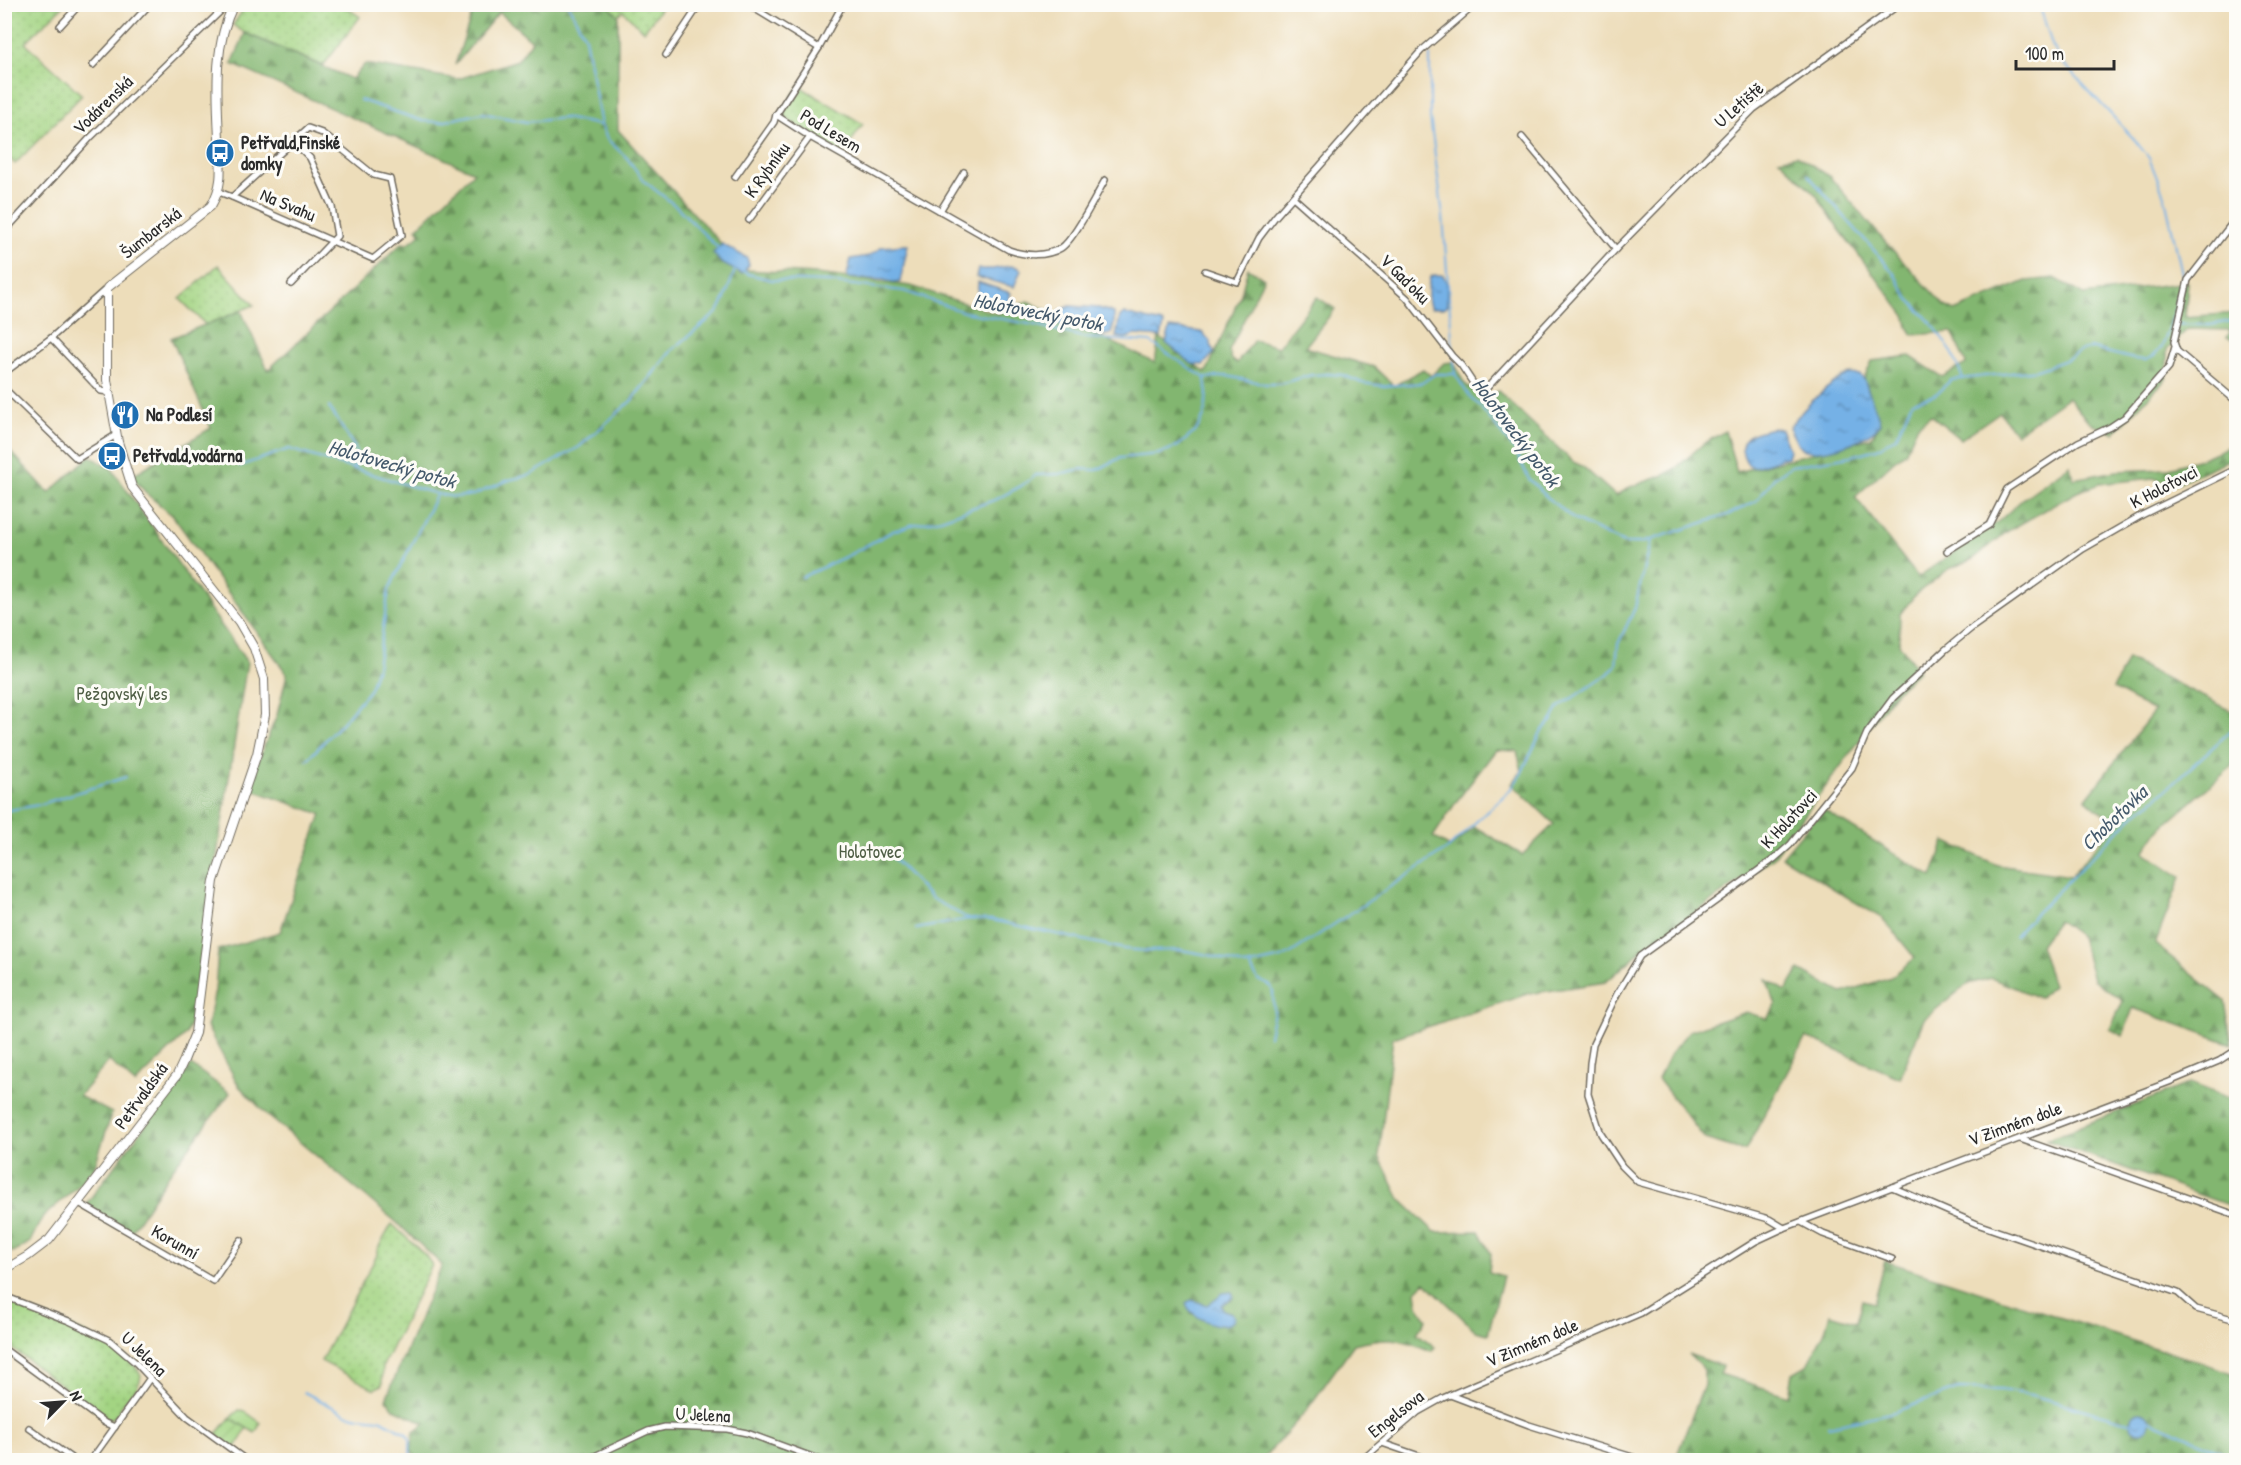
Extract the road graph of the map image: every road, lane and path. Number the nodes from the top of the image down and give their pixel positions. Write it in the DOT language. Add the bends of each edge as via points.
graph roads {
  1 [pos="80,4"];
  2 [pos="150,4"];
  3 [pos="228,4"];
  4 [pos="234,4"];
  5 [pos="700,4"];
  6 [pos="747,4"];
  7 [pos="843,4"];
  8 [pos="1476,4"];
  9 [pos="1900,4"];
  10 [pos="60,26"];
  11 [pos="819,48"];
  12 [pos="666,55"];
  13 [pos="93,65"];
  14 [pos="776,115"];
  15 [pos="810,137"];
  16 [pos="1522,137"];
  17 [pos="293,141"];
  18 [pos="964,172"];
  19 [pos="735,177"];
  20 [pos="1106,180"];
  21 [pos="219,192"];
  22 [pos="232,197"];
  23 [pos="1293,197"];
  24 [pos="940,211"];
  25 [pos="2236,218"];
  26 [pos="749,220"];
  27 [pos="4,232"];
  28 [pos="332,241"];
  29 [pos="1616,249"];
  30 [pos="1205,271"];
  31 [pos="291,284"];
  32 [pos="108,288"];
  33 [pos="51,338"];
  34 [pos="2175,347"];
  35 [pos="4,373"];
  36 [pos="4,388"];
  37 [pos="1485,390"];
  38 [pos="109,392"];
  39 [pos="2236,401"];
  40 [pos="116,435"];
  41 [pos="99,446"];
  42 [pos="124,461"];
  43 [pos="2236,469"];
  44 [pos="1947,551"];
  45 [pos="2236,1050"];
  46 [pos="2020,1139"];
  47 [pos="1892,1187"];
  48 [pos="80,1203"];
  49 [pos="2236,1215"];
  50 [pos="1802,1222"];
  51 [pos="1784,1228"];
  52 [pos="241,1240"];
  53 [pos="1892,1259"];
  54 [pos="4,1270"];
  55 [pos="4,1296"];
  56 [pos="2236,1320"];
  57 [pos="4,1349"];
  58 [pos="150,1378"];
  59 [pos="1450,1395"];
  60 [pos="115,1427"];
  61 [pos="29,1428"];
  62 [pos="1382,1443"];
  63 [pos="74,1461"];
  64 [pos="91,1461"];
  65 [pos="246,1461"];
  66 [pos="586,1461"];
  67 [pos="821,1461"];
  68 [pos="1362,1461"];
  69 [pos="1431,1461"];
  70 [pos="1642,1461"];
  1 -- 10 [label="street"];
  2 -- 13 [label="street"];
  3 -- 27 [label="street, Vodárenská" via="90,138"];
  4 -- 21 [label="street" via="224,23 219,50"];
  5 -- 12 [label="street"];
  6 -- 11 [label="street"];
  7 -- 11 [label="street, Pod Lesem"];
  8 -- 23 [label="street" via="1421,51"];
  9 -- 29 [label="street, U Letiště" via="1754,109"];
  11 -- 14 [label="street, Pod Lesem"];
  14 -- 15 [label="street, Pod Lesem"];
  14 -- 19 [label="street"];
  15 -- 24 [label="street, Pod Lesem"];
  15 -- 26 [label="street, K Rybníku"];
  16 -- 29 [label="street"];
  17 -- 22 [label="street, Na Svahu"];
  17 -- 28 [label="street, Na Svahu" via="310,158 332,207 337,236"];
  17 -- 28 [label="street, Na Svahu" via="308,128 322,133 374,175 390,179 402,235 374,259"];
  18 -- 24 [label="street"];
  20 -- 24 [label="street, Pod Lesem" via="1070,239 1062,248 1044,253 1028,255 1010,250"];
  21 -- 22 [label="street, Na Svahu"];
  21 -- 32 [label="street, Šumbarská" via="211,206"];
  22 -- 28 [label="street, Na Svahu"];
  23 -- 30 [label="street" via="1259,238 1237,282"];
  23 -- 37 [label="street, V Gaďoku" via="1407,298 1477,388"];
  25 -- 34 [label="street" via="2188,280"];
  28 -- 31 [label="street, Na Svahu"];
  29 -- 37 [label="street, U Letiště"];
  32 -- 33 [label="street"];
  32 -- 38 [label="street"];
  33 -- 35 [label="street"];
  33 -- 38 [label="street" via="101,391"];
  34 -- 39 [label="street"];
  34 -- 44 [label="street" via="2169,367 2125,417 2078,441 2007,489 1989,525"];
  36 -- 41 [label="street" via="77,459"];
  38 -- 40 [label="street"];
  40 -- 41 [label="street"];
  40 -- 42 [label="street"];
  41 -- 42 [label="street"];
  42 -- 48 [label="street, Petřvaldská" via="132,487 254,648 264,679 265,715 214,880 195,1033 177,1076"];
  43 -- 51 [label="street, K Holotovci" via="2083,549 1954,642 1893,698 1867,733 1852,768 1790,845 1640,956 1617,994 1593,1044 1588,1094 1601,1134 1622,1166 1638,1182 1769,1219"];
  45 -- 46 [label="street, V Zimném dole" via="2179,1078"];
  46 -- 47 [label="street, V Zimném dole"];
  46 -- 49 [label="street"];
  47 -- 50 [label="street, V Zimném dole"];
  47 -- 56 [label="street" via="1977,1224 2178,1293 2196,1309"];
  48 -- 52 [label="street, Korunní" via="213,1281"];
  48 -- 54 [label="street, Petřvaldská" via="50,1240"];
  50 -- 51 [label="street, V Zimném dole"];
  50 -- 53 [label="street" via="1823,1234"];
  51 -- 59 [label="street, V Zimném dole" via="1756,1241 1641,1313"];
  55 -- 58 [label="street, U Jelena" via="109,1340"];
  57 -- 60 [label="street"];
  58 -- 60 [label="street"];
  58 -- 65 [label="street, U Jelena" via="187,1417"];
  59 -- 62 [label="street, Engelsova" via="1418,1412"];
  59 -- 70 [label="street"];
  60 -- 64 [label="street"];
  61 -- 63 [label="street"];
  62 -- 68 [label="street, Engelsova"];
  62 -- 69 [label="street"];
  66 -- 67 [label="street, U Jelena" via="648,1431 665,1428 747,1433"];
}
